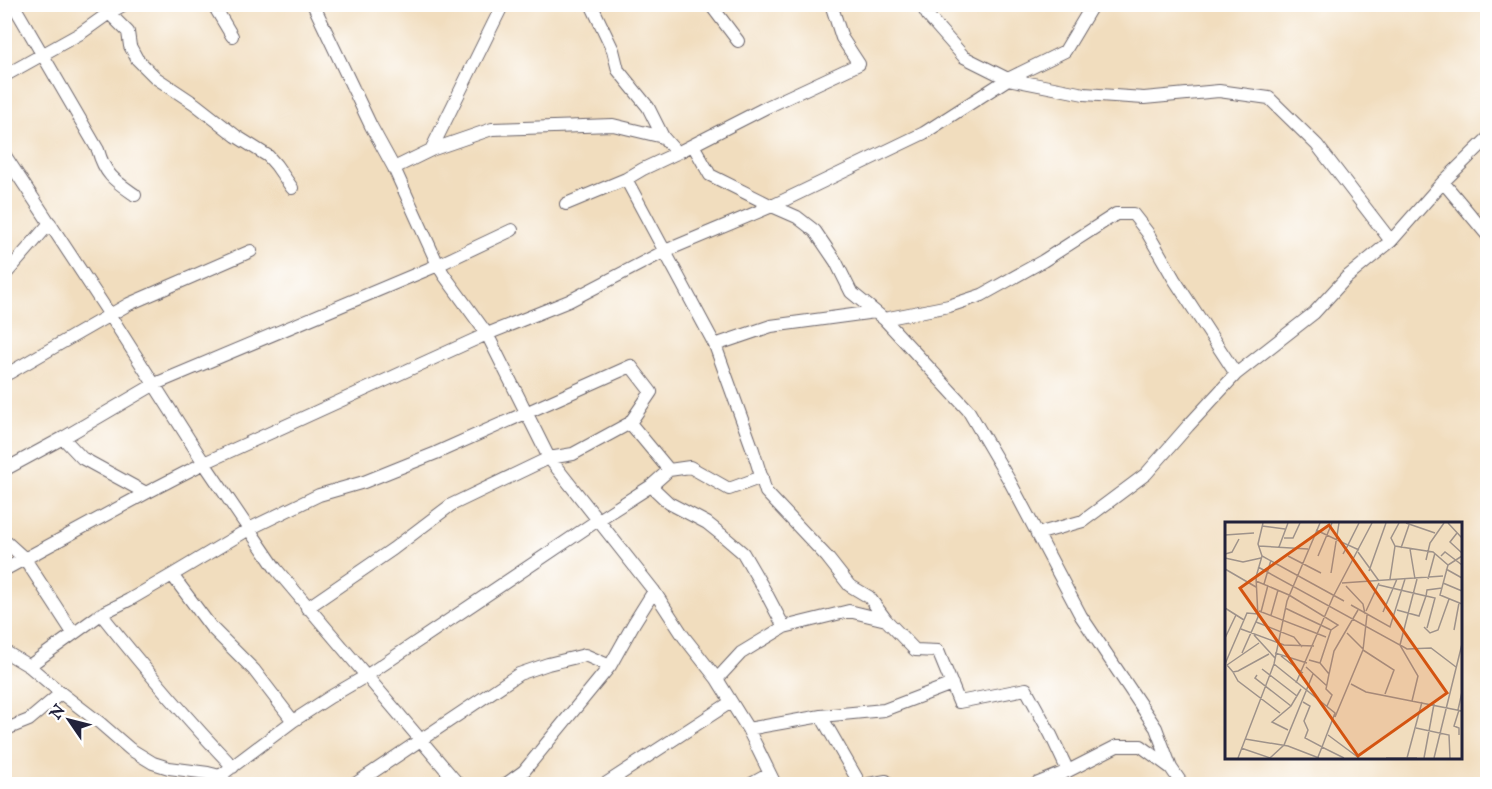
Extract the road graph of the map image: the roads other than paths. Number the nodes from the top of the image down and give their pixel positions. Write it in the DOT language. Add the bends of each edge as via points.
graph roads {
  1 [pos="13,4"];
  2 [pos="125,4"];
  3 [pos="213,4"];
  4 [pos="313,4"];
  5 [pos="504,4"];
  6 [pos="591,4"];
  7 [pos="710,4"];
  8 [pos="831,4"];
  9 [pos="921,4"];
  10 [pos="1093,4"];
  11 [pos="107,9"];
  12 [pos="232,36"];
  13 [pos="738,41"];
  14 [pos="42,55"];
  15 [pos="4,76"];
  16 [pos="1008,79"];
  17 [pos="663,137"];
  18 [pos="1488,138"];
  19 [pos="693,145"];
  20 [pos="431,150"];
  21 [pos="677,153"];
  22 [pos="4,154"];
  23 [pos="394,168"];
  24 [pos="626,179"];
  25 [pos="1443,182"];
  26 [pos="292,188"];
  27 [pos="135,195"];
  28 [pos="566,204"];
  29 [pos="772,206"];
  30 [pos="50,223"];
  31 [pos="512,230"];
  32 [pos="1488,236"];
  33 [pos="1390,241"];
  34 [pos="251,251"];
  35 [pos="665,251"];
  36 [pos="438,266"];
  37 [pos="4,276"];
  38 [pos="110,315"];
  39 [pos="880,315"];
  40 [pos="487,334"];
  41 [pos="715,345"];
  42 [pos="9,373"];
  43 [pos="1236,374"];
  44 [pos="155,384"];
  45 [pos="527,413"];
  46 [pos="630,423"];
  47 [pos="63,438"];
  48 [pos="549,458"];
  49 [pos="204,463"];
  50 [pos="4,470"];
  51 [pos="669,470"];
  52 [pos="762,477"];
  53 [pos="651,486"];
  54 [pos="146,493"];
  55 [pos="598,520"];
  56 [pos="249,529"];
  57 [pos="1037,534"];
  58 [pos="4,540"];
  59 [pos="25,559"];
  60 [pos="4,570"];
  61 [pos="172,575"];
  62 [pos="654,591"];
  63 [pos="307,608"];
  64 [pos="101,614"];
  65 [pos="886,620"];
  66 [pos="784,627"];
  67 [pos="73,633"];
  68 [pos="4,651"];
  69 [pos="29,666"];
  70 [pos="610,666"];
  71 [pos="366,676"];
  72 [pos="717,680"];
  73 [pos="952,684"];
  74 [pos="61,693"];
  75 [pos="731,702"];
  76 [pos="821,716"];
  77 [pos="293,722"];
  78 [pos="4,729"];
  79 [pos="748,729"];
  80 [pos="421,741"];
  81 [pos="233,767"];
  82 [pos="1171,768"];
  83 [pos="1068,771"];
  84 [pos="220,776"];
  85 [pos="772,779"];
  86 [pos="230,784"];
  87 [pos="355,784"];
  88 [pos="458,784"];
  89 [pos="506,784"];
  90 [pos="605,784"];
  91 [pos="751,784"];
  92 [pos="860,784"];
  93 [pos="869,784"];
  94 [pos="888,784"];
  95 [pos="1036,784"];
  96 [pos="1182,784"];
  1 -- 14 [label="street"];
  2 -- 11 [label="street"];
  3 -- 12 [label="street"];
  4 -- 23 [label="street"];
  5 -- 20 [label="street"];
  6 -- 17 [label="street" via="618,70 648,106"];
  7 -- 13 [label="street"];
  8 -- 19 [label="street" via="842,38 859,64"];
  9 -- 16 [label="street" via="964,57"];
  10 -- 16 [label="street" via="1065,51"];
  11 -- 14 [label="street" via="81,33"];
  11 -- 26 [label="street" via="128,32 137,59 156,78 268,156"];
  14 -- 15 [label="street"];
  14 -- 27 [label="street" via="98,150 102,164 112,179"];
  16 -- 29 [label="street" via="924,133"];
  16 -- 33 [label="street" via="1084,94 1144,98 1219,91 1269,98 1317,145"];
  17 -- 20 [label="street" via="613,125 492,129"];
  17 -- 21 [label="street"];
  18 -- 25 [label="street"];
  19 -- 21 [label="street"];
  19 -- 29 [label="street" via="710,175"];
  20 -- 23 [label="street"];
  21 -- 24 [label="street"];
  22 -- 30 [label="street"];
  23 -- 36 [label="street"];
  24 -- 28 [label="street"];
  24 -- 35 [label="street"];
  25 -- 32 [label="street"];
  25 -- 33 [label="street"];
  29 -- 35 [label="street"];
  29 -- 39 [label="street" via="797,217 815,231 851,292"];
  30 -- 37 [label="street"];
  30 -- 38 [label="street"];
  31 -- 36 [label="street"];
  33 -- 43 [label="street" via="1314,313"];
  34 -- 38 [label="street"];
  35 -- 40 [label="street" via="569,301"];
  35 -- 41 [label="street"];
  36 -- 40 [label="street"];
  36 -- 44 [label="street"];
  38 -- 42 [label="street"];
  38 -- 44 [label="street"];
  39 -- 41 [label="street" via="771,326"];
  39 -- 43 [label="street" via="950,306 982,295 1116,214 1133,214"];
  39 -- 57 [label="street" via="968,410"];
  40 -- 45 [label="street"];
  40 -- 49 [label="street"];
  41 -- 52 [label="street"];
  43 -- 57 [label="street" via="1146,474 1083,521"];
  44 -- 47 [label="street"];
  44 -- 49 [label="street"];
  45 -- 46 [label="street" via="632,366 651,392"];
  45 -- 48 [label="street"];
  45 -- 56 [label="street" via="364,482 319,495"];
  46 -- 48 [label="street" via="573,454"];
  46 -- 51 [label="street"];
  47 -- 50 [label="street"];
  47 -- 54 [label="street" via="82,458"];
  48 -- 55 [label="street"];
  48 -- 63 [label="street" via="451,506"];
  49 -- 54 [label="street"];
  49 -- 56 [label="street"];
  51 -- 52 [label="street" via="690,467 729,489"];
  51 -- 53 [label="street"];
  52 -- 65 [label="street" via="766,492 849,585 869,597"];
  53 -- 55 [label="street"];
  53 -- 66 [label="street" via="669,503 722,534 742,553"];
  54 -- 59 [label="street"];
  55 -- 62 [label="street"];
  55 -- 71 [label="street"];
  56 -- 61 [label="street"];
  56 -- 63 [label="street"];
  57 -- 82 [label="street" via="1081,616 1156,728"];
  58 -- 59 [label="street"];
  59 -- 60 [label="street"];
  59 -- 67 [label="street"];
  61 -- 64 [label="street"];
  61 -- 77 [label="street"];
  62 -- 70 [label="street"];
  62 -- 72 [label="street"];
  63 -- 71 [label="street"];
  64 -- 67 [label="street"];
  64 -- 81 [label="street" via="162,690"];
  65 -- 66 [label="street" via="849,611"];
  65 -- 73 [label="street" via="915,650 938,651"];
  66 -- 72 [label="street" via="741,653"];
  67 -- 69 [label="street"];
  68 -- 69 [label="street"];
  69 -- 74 [label="street"];
  70 -- 80 [label="street" via="585,655 519,674"];
  70 -- 89 [label="street" via="524,771"];
  71 -- 77 [label="street"];
  71 -- 80 [label="street"];
  72 -- 75 [label="street"];
  73 -- 76 [label="street" via="884,710"];
  73 -- 83 [label="street" via="959,702 1026,689"];
  74 -- 78 [label="street" via="29,720"];
  74 -- 84 [label="street" via="153,763"];
  75 -- 79 [label="street"];
  75 -- 90 [label="street"];
  76 -- 79 [label="street"];
  76 -- 92 [label="street"];
  77 -- 81 [label="street"];
  79 -- 85 [label="street"];
  80 -- 87 [label="street"];
  80 -- 88 [label="street"];
  81 -- 84 [label="street"];
  82 -- 83 [label="street" via="1141,746 1118,746"];
  82 -- 96 [label="street"];
  83 -- 95 [label="street"];
  84 -- 86 [label="street"];
  85 -- 91 [label="street"];
  93 -- 94 [label="street"];
}
